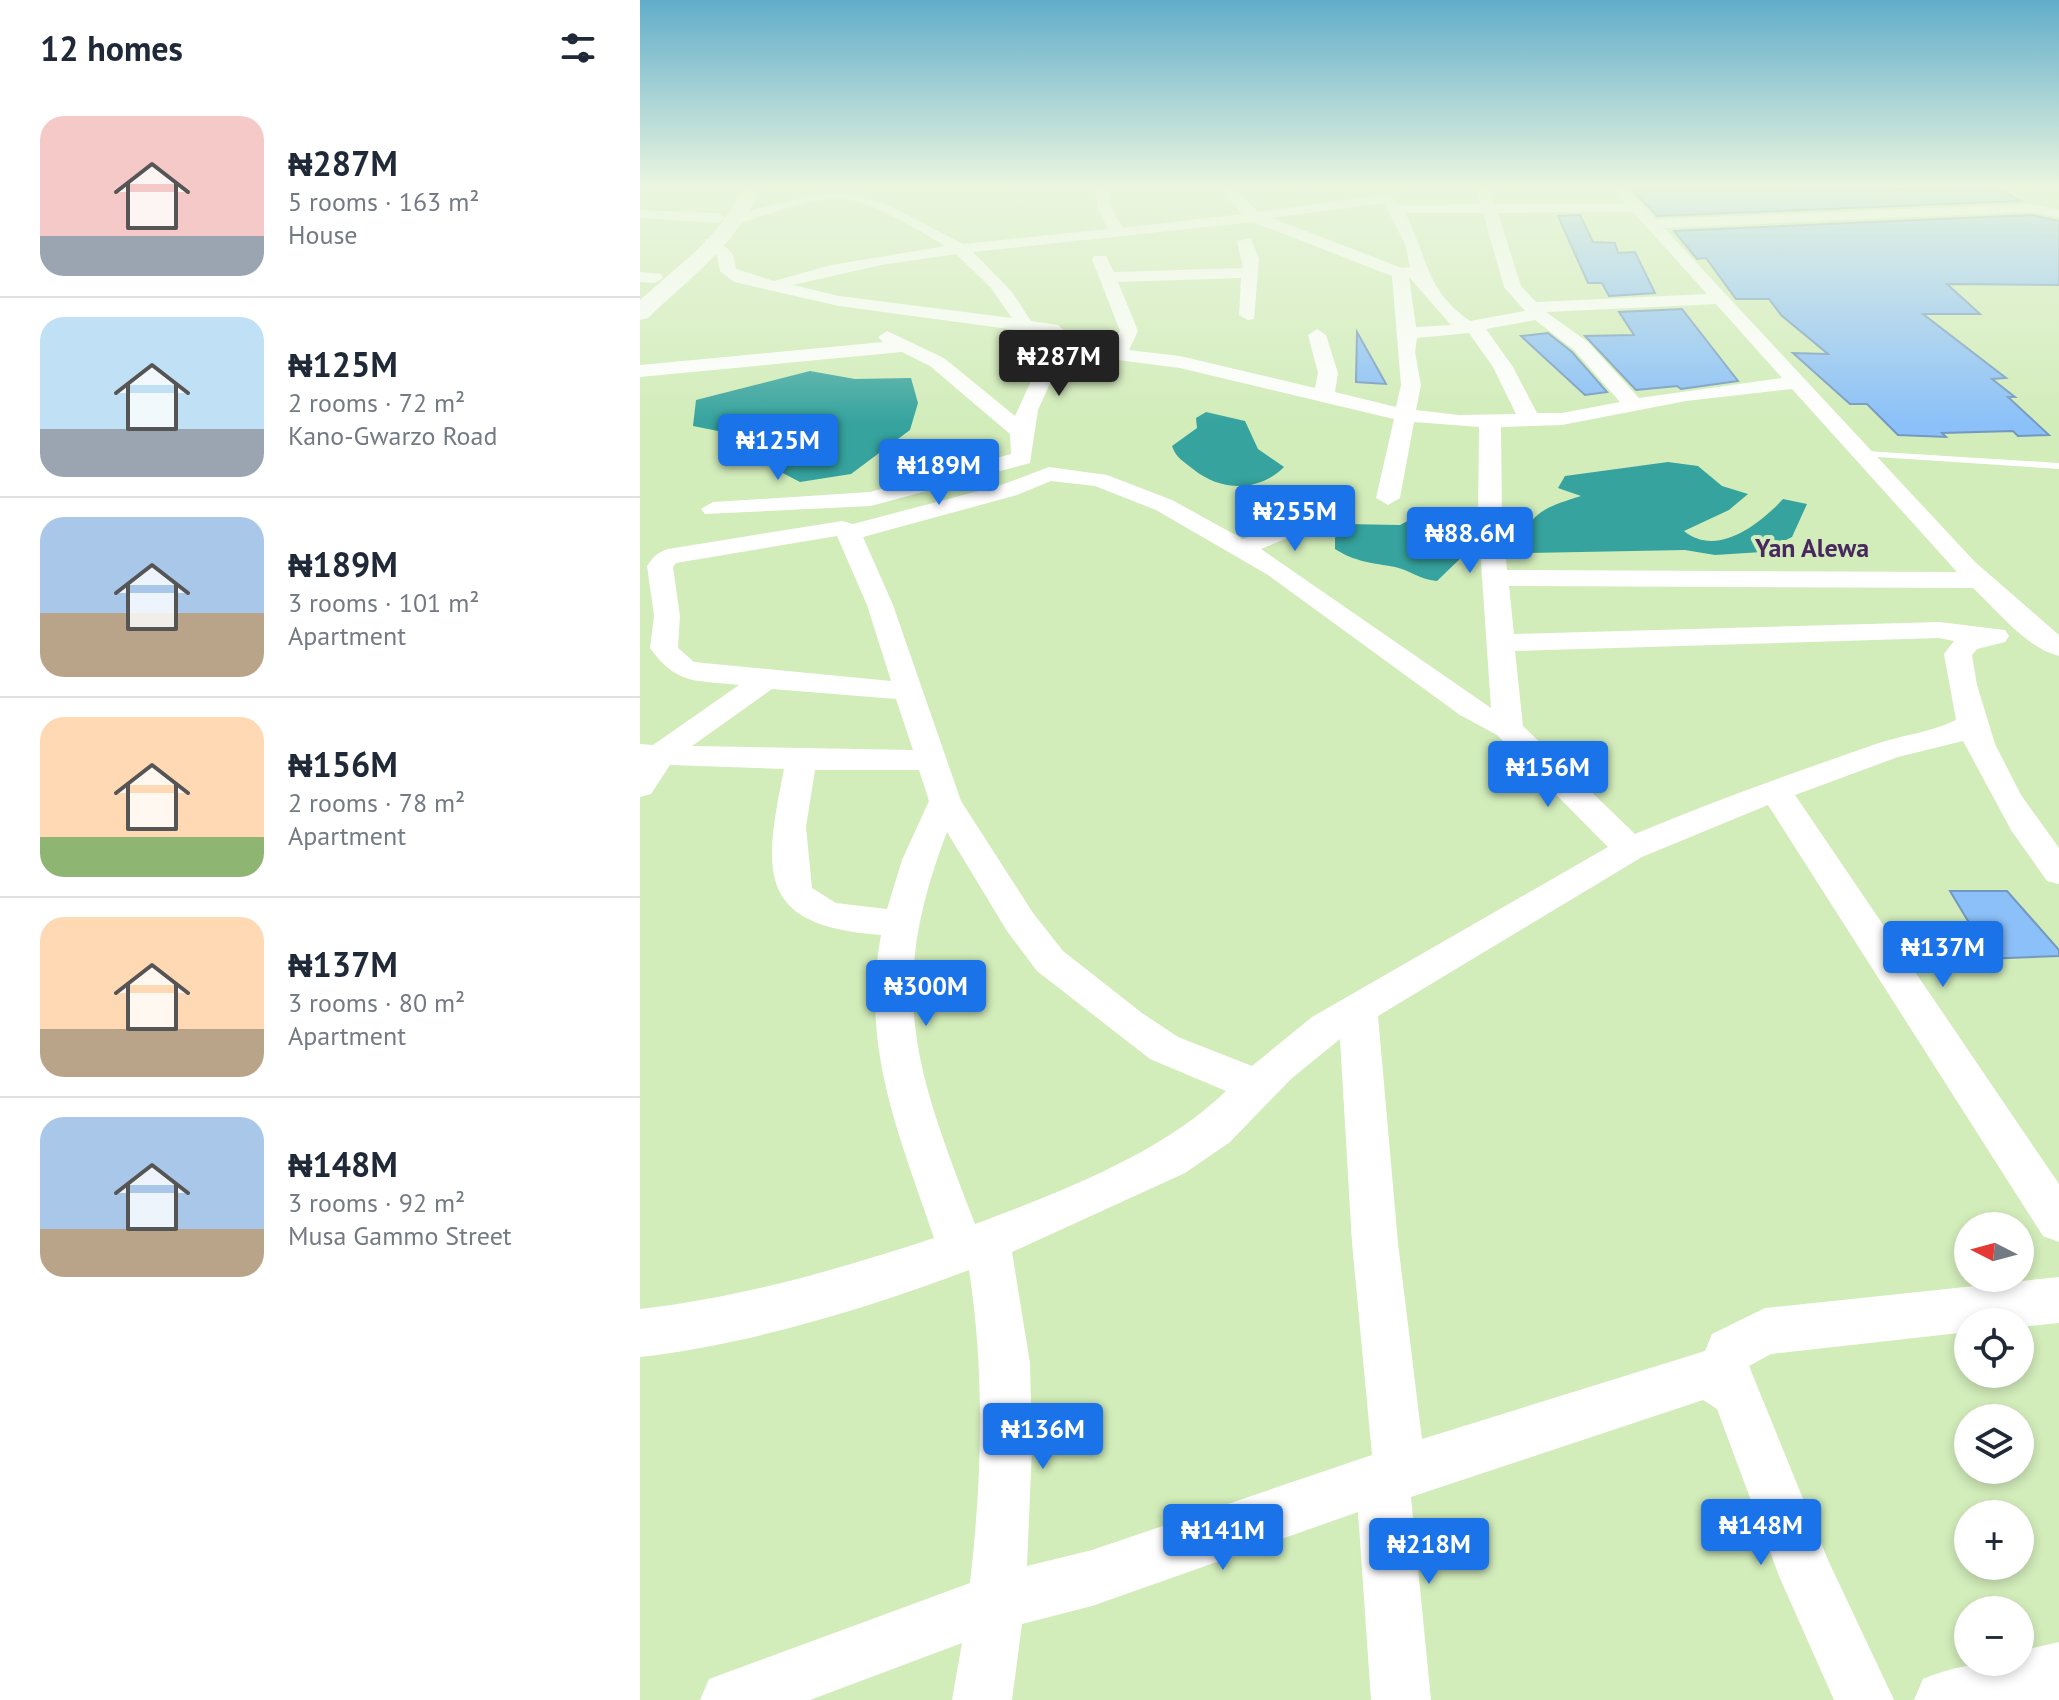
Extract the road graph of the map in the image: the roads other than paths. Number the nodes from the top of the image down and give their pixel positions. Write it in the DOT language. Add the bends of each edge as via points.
graph roads {
  1 [pos="674,264"];
  2 [pos="684,264"];
  3 [pos="727,264"];
  4 [pos="868,264"];
  5 [pos="975,264"];
  6 [pos="1103,264"];
  7 [pos="1250,264"];
  8 [pos="1387,264"];
  9 [pos="1418,264"];
  10 [pos="1504,264"];
  11 [pos="1690,264"];
  12 [pos="1409,272"];
  13 [pos="1250,273"];
  14 [pos="1110,277"];
  15 [pos="645,283"];
  16 [pos="777,285"];
  17 [pos="1721,299"];
  18 [pos="839,301"];
  19 [pos="1536,310"];
  20 [pos="640,313"];
  21 [pos="1248,315"];
  22 [pos="1024,325"];
  23 [pos="1470,326"];
  24 [pos="1408,333"];
  25 [pos="1317,335"];
  26 [pos="906,346"];
  27 [pos="1067,346"];
  28 [pos="1118,354"];
  29 [pos="640,371"];
  30 [pos="1797,382"];
  31 [pos="1324,396"];
  32 [pos="1634,405"];
  33 [pos="1405,415"];
  34 [pos="1530,421"];
  35 [pos="1490,423"];
  36 [pos="1022,433"];
  37 [pos="1866,454"];
  38 [pos="1022,458"];
  39 [pos="2059,466"];
  40 [pos="1049,474"];
  41 [pos="1388,498"];
  42 [pos="713,509"];
  43 [pos="1333,511"];
  44 [pos="845,521"];
  45 [pos="1240,549"];
  46 [pos="1495,578"];
  47 [pos="1980,580"];
  48 [pos="2027,624"];
  49 [pos="1988,638"];
  50 [pos="1500,643"];
  51 [pos="2059,648"];
  52 [pos="767,679"];
  53 [pos="907,691"];
  54 [pos="1973,723"];
  55 [pos="1508,728"];
  56 [pos="651,754"];
  57 [pos="801,760"];
  58 [pos="929,760"];
  59 [pos="640,787"];
  60 [pos="1775,790"];
  61 [pos="945,801"];
  62 [pos="1630,849"];
  63 [pos="2059,872"];
  64 [pos="902,923"];
  65 [pos="1358,1010"];
  66 [pos="1258,1086"];
  67 [pos="2059,1222"];
  68 [pos="975,1246"];
  69 [pos="2059,1300"];
  70 [pos="640,1333"];
  71 [pos="1721,1379"];
  72 [pos="1392,1477"];
  73 [pos="999,1601"];
  74 [pos="2059,1671"];
  75 [pos="730,1700"];
  76 [pos="982,1700"];
  77 [pos="1401,1700"];
  78 [pos="1864,1700"];
  79 [pos="1944,1700"];
  1 -- 15 [label="main road"];
  2 -- 20 [label="main road"];
  3 -- 16 [label="street" via="733,275"];
  4 -- 16 [label="street"];
  5 -- 22 [label="street" via="1014,306"];
  6 -- 14 [label="street"];
  7 -- 13 [label="street"];
  8 -- 12 [label="street"];
  9 -- 12 [label="street"];
  10 -- 19 [label="street" via="1509,280"];
  11 -- 17 [label="street"];
  12 -- 23 [label="street"];
  12 -- 24 [label="street"];
  13 -- 14 [label="street"];
  13 -- 21 [label="street"];
  14 -- 28 [label="street" via="1129,331"];
  16 -- 18 [label="street"];
  17 -- 19 [label="street"];
  17 -- 30 [label="street"];
  18 -- 22 [label="street"];
  18 -- 26 [label="street" via="844,317"];
  19 -- 23 [label="street"];
  19 -- 32 [label="street" via="1567,333"];
  22 -- 27 [label="street" via="1051,329"];
  23 -- 24 [label="street"];
  23 -- 34 [label="street" via="1491,345"];
  24 -- 33 [label="street" via="1404,340 1411,385"];
  25 -- 31 [label="street" via="1328,373"];
  26 -- 29 [label="street"];
  26 -- 36 [label="street" via="937,362"];
  27 -- 28 [label="street"];
  27 -- 36 [label="street" via="1045,374"];
  28 -- 31 [label="street" via="1194,365"];
  30 -- 32 [label="street"];
  30 -- 37 [label="street"];
  31 -- 33 [label="street"];
  32 -- 34 [label="street"];
  33 -- 35 [label="street"];
  33 -- 41 [label="street"];
  34 -- 35 [label="street"];
  35 -- 46 [label="street" via="1488,492"];
  36 -- 38 [label="street"];
  37 -- 39 [label="lane"];
  37 -- 47 [label="street"];
  38 -- 40 [label="street"];
  38 -- 44 [label="street" via="894,495"];
  40 -- 44 [label="street" via="988,496"];
  40 -- 45 [label="street" via="1117,486 1197,521"];
  42 -- 44 [label="street"];
  43 -- 45 [label="street"];
  44 -- 52 [label="street" via="674,554 661,563 668,655 686,670"];
  44 -- 53 [label="street" via="880,605"];
  45 -- 55 [label="street" via="1350,620 1471,709"];
  46 -- 47 [label="street"];
  46 -- 50 [label="street"];
  47 -- 48 [label="street"];
  48 -- 49 [label="street"];
  48 -- 51 [label="street"];
  49 -- 50 [label="street" via="1939,630"];
  49 -- 54 [label="street" via="1967,643 1958,654"];
  50 -- 55 [label="street"];
  52 -- 53 [label="street"];
  52 -- 56 [label="street"];
  53 -- 58 [label="street"];
  54 -- 60 [label="street" via="1942,739 1891,749"];
  54 -- 63 [label="street" via="1976,743 2001,790"];
  55 -- 62 [label="street"];
  56 -- 57 [label="street"];
  56 -- 59 [label="street"];
  57 -- 58 [label="street"];
  57 -- 64 [label="street" via="789,827 795,892 832,913"];
  58 -- 61 [label="street"];
  60 -- 62 [label="street"];
  60 -- 67 [label="street"];
  61 -- 64 [label="street" via="912,873"];
  61 -- 66 [label="street" via="1050,961 1164,1048"];
  62 -- 65 [label="street"];
  64 -- 68 [label="street" via="892,1010 897,1055"];
  65 -- 66 [label="street" via="1326,1028"];
  65 -- 72 [label="street"];
  66 -- 68 [label="street" via="1215,1129 1170,1160"];
  68 -- 70 [label="street" via="853,1287 684,1328"];
  68 -- 73 [label="street" via="1005,1360"];
  69 -- 71 [label="street" via="1765,1331 1729,1351"];
  71 -- 72 [label="street" via="1703,1375"];
  71 -- 78 [label="street" via="1742,1405 1807,1576"];
  72 -- 73 [label="street" via="1092,1578"];
  72 -- 77 [label="street" via="1389,1586"];
  73 -- 75 [label="street"];
  73 -- 76 [label="street"];
  74 -- 79 [label="street"];
}
